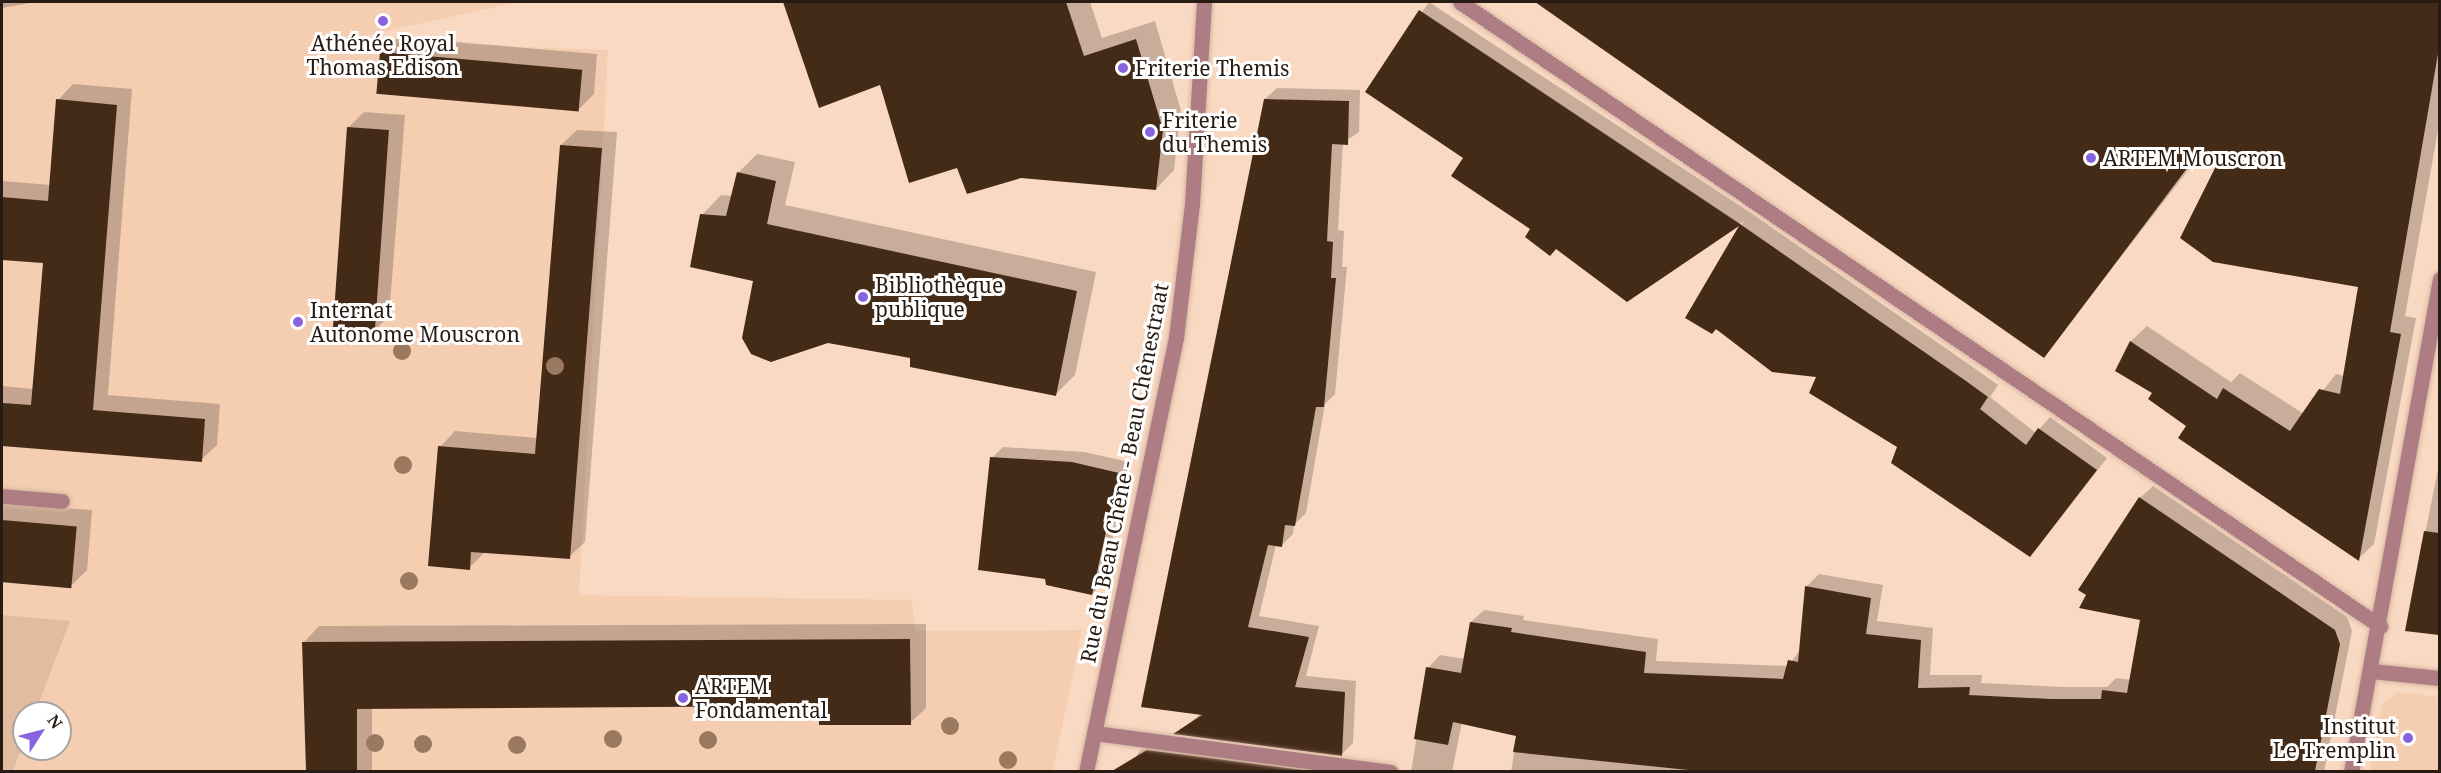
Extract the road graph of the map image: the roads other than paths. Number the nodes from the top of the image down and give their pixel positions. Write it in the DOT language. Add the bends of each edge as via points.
graph roads {
  1 [pos="1204,2"];
  2 [pos="1460,2"];
  3 [pos="2439,279"];
  4 [pos="2,496"];
  5 [pos="62,501"];
  6 [pos="2380,626"];
  7 [pos="2371,671"];
  8 [pos="2439,678"];
  9 [pos="1094,733"];
  10 [pos="1086,771"];
  11 [pos="1390,771"];
  12 [pos="2351,771"];
  1 -- 9 [label="street, Rue du Beau Chêne - Beau Chênestraat" via="1192,204 1176,338"];
  2 -- 6 [label="street"];
  3 -- 6 [label="street"];
  4 -- 5 [label="street"];
  6 -- 7 [label="street"];
  7 -- 8 [label="street"];
  7 -- 12 [label="street"];
  9 -- 10 [label="street, Rue du Beau Chêne - Beau Chênestraat"];
  9 -- 11 [label="street"];
}
